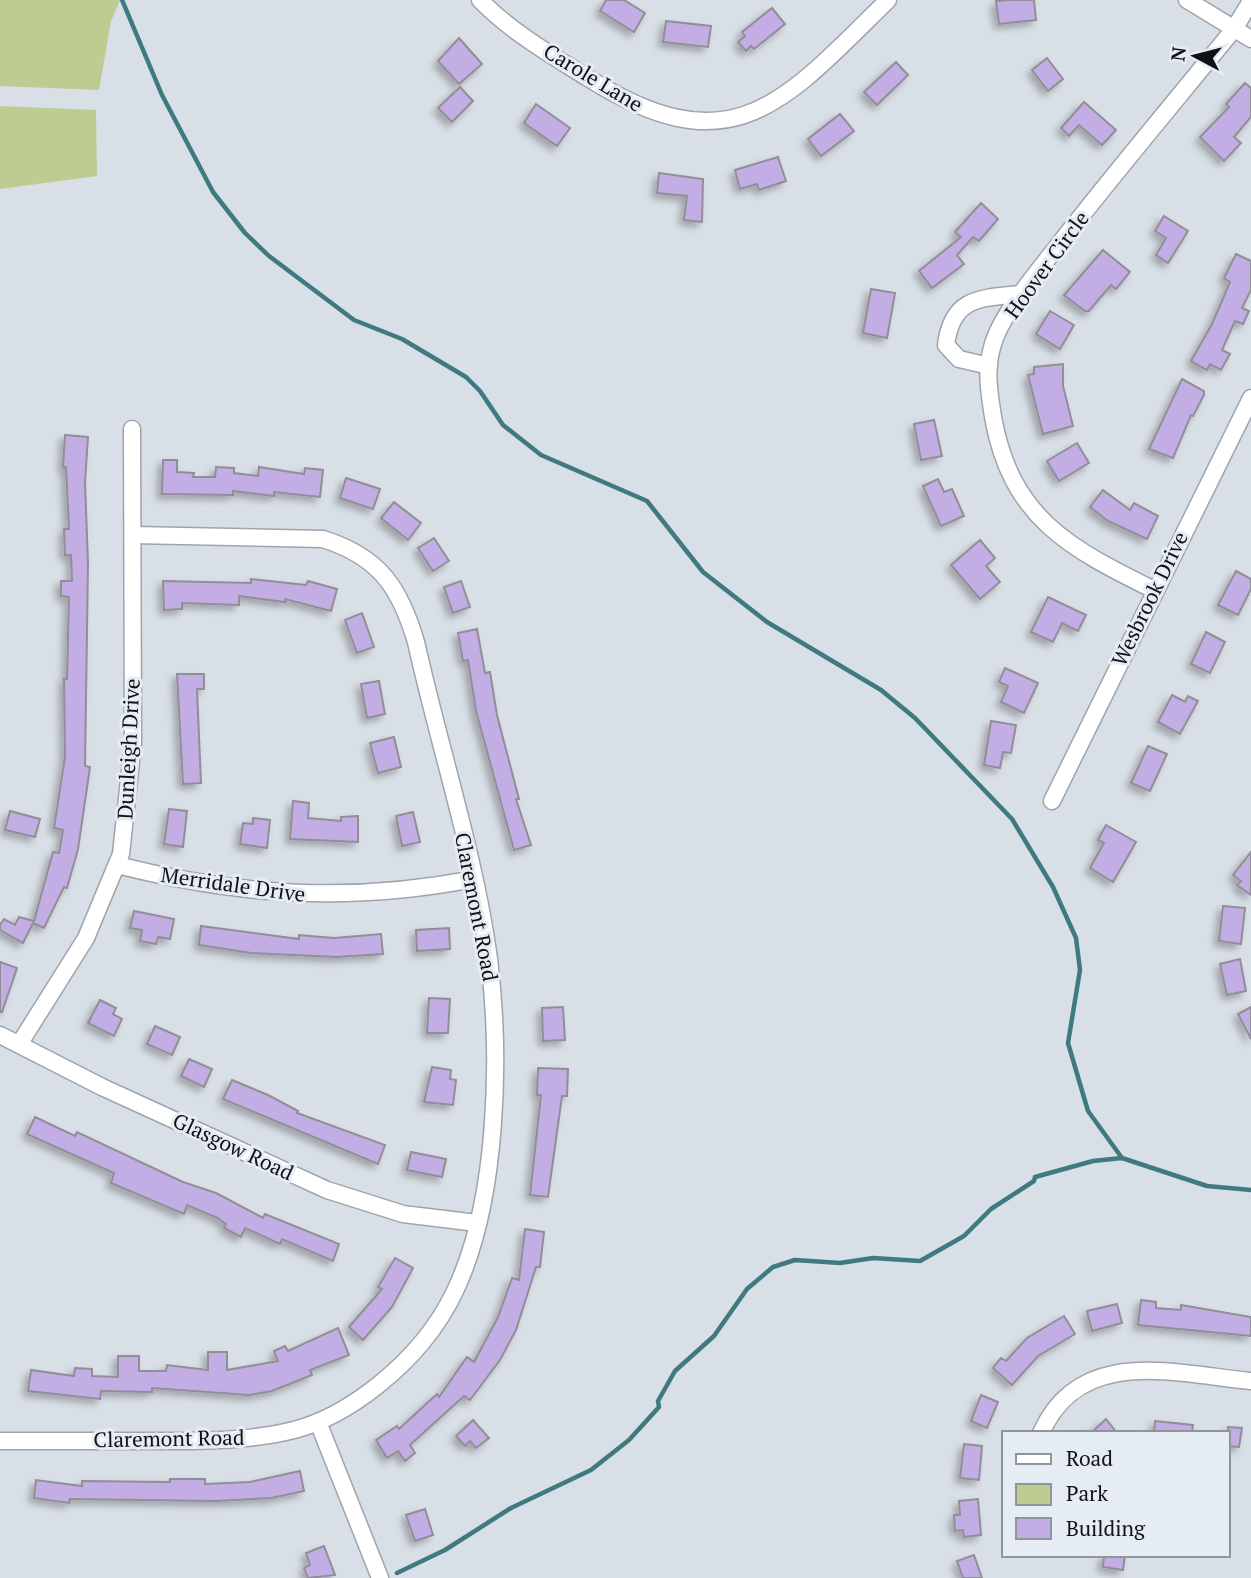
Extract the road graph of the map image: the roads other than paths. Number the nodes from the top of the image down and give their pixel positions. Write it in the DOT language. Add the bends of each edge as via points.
graph roads {
  1 [pos="480,0"];
  2 [pos="888,0"];
  3 [pos="1187,0"];
  4 [pos="1251,1"];
  5 [pos="1234,29"];
  6 [pos="1251,39"];
  7 [pos="1022,293"];
  8 [pos="989,366"];
  9 [pos="1251,398"];
  10 [pos="132,429"];
  11 [pos="133,535"];
  12 [pos="1154,590"];
  13 [pos="1052,801"];
  14 [pos="117,866"];
  15 [pos="474,879"];
  16 [pos="0,1035"];
  17 [pos="20,1043"];
  18 [pos="477,1223"];
  19 [pos="1251,1381"];
  20 [pos="318,1422"];
  21 [pos="1042,1431"];
  22 [pos="0,1441"];
  23 [pos="380,1578"];
  1 -- 2 [label="street, Carole Lane" via="565,63 639,108 684,121 709,122 747,115 775,101"];
  3 -- 5 [label="street"];
  4 -- 5 [label="street, Hoover Circle"];
  5 -- 6 [label="street"];
  5 -- 7 [label="street, Hoover Circle"];
  7 -- 8 [label="street, Hoover Circle" via="993,342"];
  7 -- 8 [label="street" via="984,297 959,308 948,328 946,345 959,359"];
  8 -- 12 [label="street, Hoover Circle" via="997,437 1027,504 1059,538"];
  9 -- 12 [label="street, Wesbrook Drive"];
  10 -- 11 [label="street, Dunleigh Drive"];
  11 -- 14 [label="street, Dunleigh Drive" via="131,778"];
  11 -- 15 [label="street, Claremont Road" via="314,537 343,545 377,568 406,608"];
  12 -- 13 [label="street, Wesbrook Drive"];
  14 -- 15 [label="street, Merridale Drive" via="200,884 315,896 412,890"];
  14 -- 17 [label="street, Dunleigh Drive" via="86,938"];
  15 -- 18 [label="street, Claremont Road" via="489,960 495,1053 490,1150"];
  16 -- 17 [label="street, Glasgow Road"];
  17 -- 18 [label="street, Glasgow Road" via="102,1087 327,1190 403,1214"];
  18 -- 20 [label="street, Claremont Road" via="455,1291 427,1337 369,1393"];
  19 -- 21 [label="street" via="1145,1371 1108,1373 1074,1389 1048,1417"];
  20 -- 22 [label="street, Claremont Road" via="223,1441"];
  20 -- 23 [label="street"];
}
